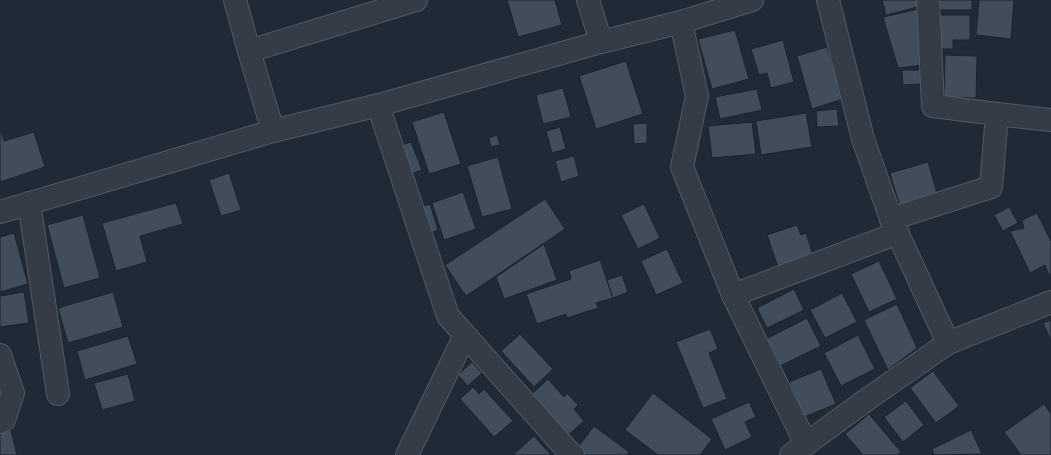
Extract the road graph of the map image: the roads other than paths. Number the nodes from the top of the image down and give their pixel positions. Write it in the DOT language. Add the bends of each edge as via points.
graph roads {
  1 [pos="236,0"];
  2 [pos="416,0"];
  3 [pos="588,0"];
  4 [pos="752,0"];
  5 [pos="828,0"];
  6 [pos="928,0"];
  7 [pos="680,22"];
  8 [pos="601,42"];
  9 [pos="249,51"];
  10 [pos="379,105"];
  11 [pos="998,114"];
  12 [pos="1051,120"];
  13 [pos="273,131"];
  14 [pos="29,203"];
  15 [pos="0,212"];
  16 [pos="894,226"];
  17 [pos="733,295"];
  18 [pos="1051,302"];
  19 [pos="465,335"];
  20 [pos="948,343"];
  21 [pos="0,355"];
  22 [pos="58,394"];
  23 [pos="0,422"];
  24 [pos="798,450"];
  25 [pos="407,455"];
  26 [pos="573,455"];
  1 -- 9 [label="street"];
  2 -- 9 [label="street"];
  3 -- 8 [label="street"];
  4 -- 7 [label="street"];
  5 -- 16 [label="street" via="863,139"];
  6 -- 11 [label="street" via="933,106"];
  7 -- 8 [label="street"];
  7 -- 17 [label="street" via="697,96 682,167"];
  8 -- 10 [label="street"];
  9 -- 13 [label="street"];
  10 -- 13 [label="street"];
  10 -- 19 [label="street" via="448,316"];
  11 -- 12 [label="street"];
  11 -- 16 [label="street" via="991,187"];
  13 -- 14 [label="street"];
  14 -- 15 [label="street"];
  14 -- 22 [label="street"];
  16 -- 17 [label="street"];
  16 -- 20 [label="street"];
  17 -- 24 [label="street"];
  18 -- 20 [label="street"];
  19 -- 25 [label="street"];
  19 -- 26 [label="street"];
  20 -- 24 [label="street"];
  21 -- 23 [label="street" via="13,394 4,420"];
}
